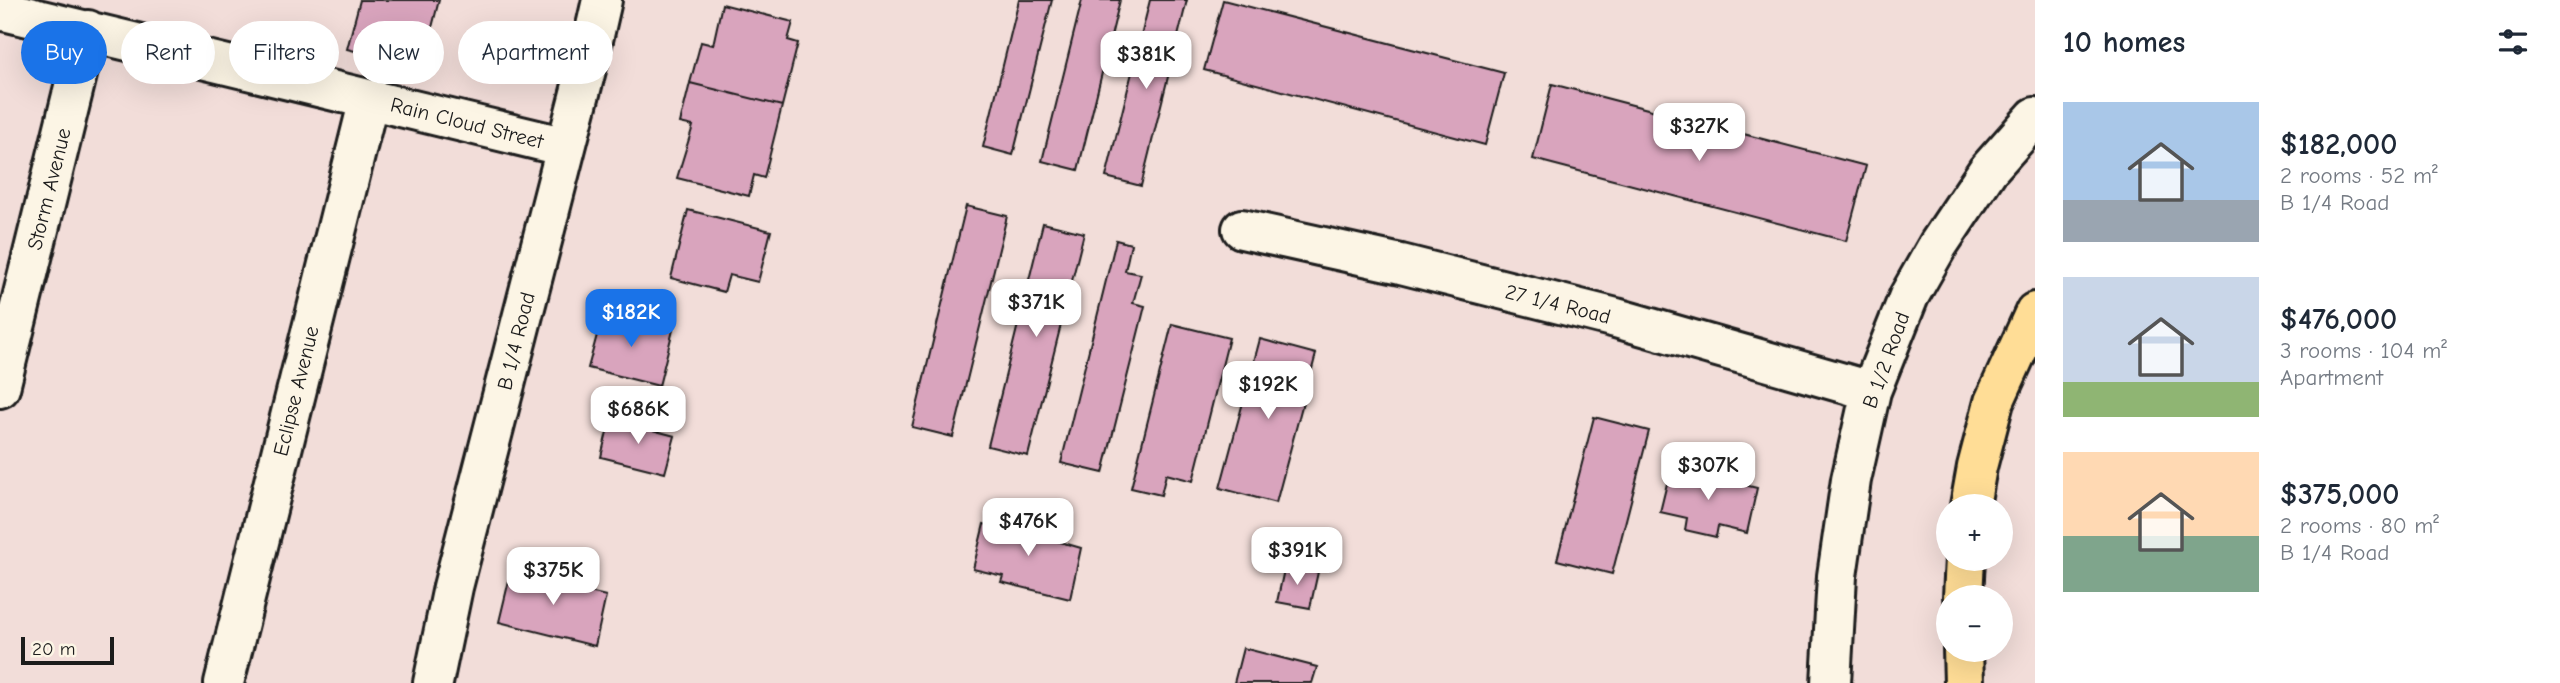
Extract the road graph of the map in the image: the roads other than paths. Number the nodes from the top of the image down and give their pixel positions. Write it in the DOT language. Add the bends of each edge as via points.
graph roads {
  1 [pos="602,0"];
  2 [pos="0,10"];
  3 [pos="48,21"];
  4 [pos="107,35"];
  5 [pos="75,84"];
  6 [pos="369,99"];
  7 [pos="2035,117"];
  8 [pos="566,147"];
  9 [pos="1242,229"];
  10 [pos="2035,312"];
  11 [pos="0,388"];
  12 [pos="1871,391"];
  13 [pos="1972,494"];
  14 [pos="1963,662"];
  15 [pos="224,683"];
  16 [pos="433,683"];
  17 [pos="1831,683"];
  18 [pos="1964,683"];
  1 -- 8 [label="street, B 1/4 Road"];
  2 -- 3 [label="street, Rain Cloud Street"];
  4 -- 6 [label="street, Rain Cloud Street"];
  5 -- 11 [label="street, Storm Avenue"];
  6 -- 8 [label="street, Rain Cloud Street"];
  6 -- 15 [label="street, Eclipse Avenue"];
  7 -- 12 [label="street, B 1/2 Road" via="1988,170 1938,245 1909,296"];
  8 -- 16 [label="street, B 1/4 Road" via="453,586"];
  9 -- 12 [label="street, 27 1/4 Road" via="1616,318"];
  10 -- 13 [label="highway" via="1994,402"];
  12 -- 17 [label="street, B 1/2 Road" via="1851,480 1838,576"];
  14 -- 18 [label="highway"];
}
